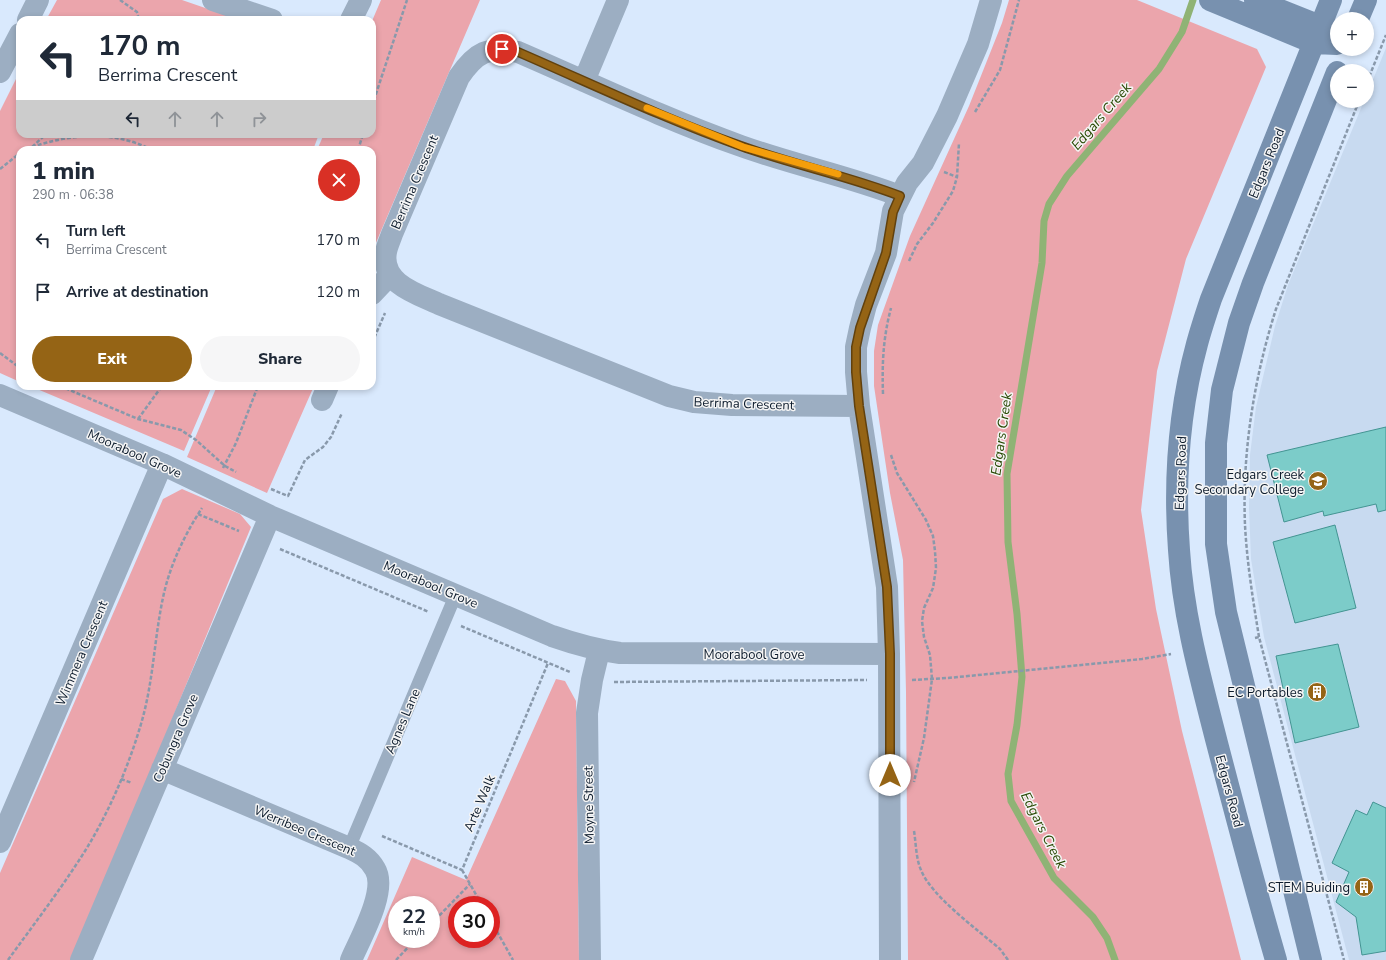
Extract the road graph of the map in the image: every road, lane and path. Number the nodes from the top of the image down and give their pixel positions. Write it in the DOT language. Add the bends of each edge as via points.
graph roads {
  1 [pos="38,0"];
  2 [pos="120,0"];
  3 [pos="213,0"];
  4 [pos="361,0"];
  5 [pos="407,0"];
  6 [pos="618,0"];
  7 [pos="991,0"];
  8 [pos="1019,0"];
  9 [pos="1210,0"];
  10 [pos="1255,0"];
  11 [pos="1331,0"];
  12 [pos="1366,0"];
  13 [pos="1361,12"];
  14 [pos="30,16"];
  15 [pos="138,16"];
  16 [pos="260,16"];
  17 [pos="353,16"];
  18 [pos="1324,35"];
  19 [pos="1386,35"];
  20 [pos="16,42"];
  21 [pos="1374,65"];
  22 [pos="0,72"];
  23 [pos="584,81"];
  24 [pos="1330,89"];
  25 [pos="376,94"];
  26 [pos="1356,108"];
  27 [pos="974,114"];
  28 [pos="42,138"];
  29 [pos="65,138"];
  30 [pos="114,138"];
  31 [pos="960,140"];
  32 [pos="33,146"];
  33 [pos="35,146"];
  34 [pos="141,146"];
  35 [pos="16,157"];
  36 [pos="0,169"];
  37 [pos="900,196"];
  38 [pos="907,265"];
  39 [pos="390,275"];
  40 [pos="380,302"];
  41 [pos="892,305"];
  42 [pos="376,322"];
  43 [pos="0,354"];
  44 [pos="16,365"];
  45 [pos="69,390"];
  46 [pos="159,390"];
  47 [pos="256,390"];
  48 [pos="0,395"];
  49 [pos="883,395"];
  50 [pos="859,406"];
  51 [pos="342,412"];
  52 [pos="138,419"];
  53 [pos="891,453"];
  54 [pos="162,464"];
  55 [pos="225,466"];
  56 [pos="240,475"];
  57 [pos="269,488"];
  58 [pos="213,489"];
  59 [pos="270,516"];
  60 [pos="456,594"];
  61 [pos="1258,637"];
  62 [pos="599,650"];
  63 [pos="890,654"];
  64 [pos="1142,659"];
  65 [pos="548,663"];
  66 [pos="948,678"];
  67 [pos="162,770"];
  68 [pos="913,786"];
  69 [pos="914,830"];
  70 [pos="382,836"];
  71 [pos="0,842"];
  72 [pos="349,848"];
  73 [pos="462,870"];
  74 [pos="470,884"];
  75 [pos="477,896"];
  76 [pos="440,915"];
  77 [pos="500,938"];
  78 [pos="407,948"];
  79 [pos="8,960"];
  80 [pos="81,960"];
  81 [pos="351,960"];
  82 [pos="396,960"];
  83 [pos="512,960"];
  84 [pos="590,960"];
  85 [pos="890,960"];
  86 [pos="1008,960"];
  87 [pos="1276,960"];
  88 [pos="1311,960"];
  1 -- 14 [label="street"];
  2 -- 15 [label="path" via="137,12"];
  3 -- 16 [label="street"];
  4 -- 17 [label="street"];
  5 -- 25 [label="path"];
  6 -- 23 [label="street"];
  7 -- 37 [label="street" via="978,44 947,116 922,163"];
  8 -- 27 [label="path" via="1000,70"];
  9 -- 18 [label="main road"];
  10 -- 18 [label="main road"];
  11 -- 18 [label="main road, Edgars Road"];
  12 -- 13 [label="main road"];
  18 -- 87 [label="main road, Edgars Road" via="1211,299 1188,387 1178,487 1179,550 1184,599 1194,650"];
  19 -- 21 [label="path"];
  20 -- 22 [label="street"];
  23 -- 37 [label="street, Berrima Crescent" via="743,147 845,176"];
  23 -- 39 [label="street, Berrima Crescent" via="518,52 493,49 473,58 452,90 392,234 386,252"];
  24 -- 88 [label="main road" via="1239,323 1222,390 1216,458 1216,544 1226,612"];
  26 -- 61 [label="path" via="1276,309 1265,342 1256,384 1246,468 1245,525"];
  28 -- 32 [label="path"];
  29 -- 33 [label="path"];
  30 -- 34 [label="path"];
  31 -- 38 [label="path" via="957,178 952,191 917,244"];
  35 -- 36 [label="path"];
  37 -- 50 [label="street" via="893,212 886,253 856,347"];
  39 -- 40 [label="street"];
  39 -- 50 [label="street, Berrima Crescent" via="406,289 439,304 669,396 694,402 732,405"];
  40 -- 42 [label="path"];
  41 -- 49 [label="path" via="882,354"];
  43 -- 44 [label="path"];
  45 -- 52 [label="path"];
  46 -- 52 [label="path"];
  47 -- 55 [label="path"];
  48 -- 54 [label="street, Moorabool Grove"];
  50 -- 63 [label="street" via="886,579"];
  51 -- 57 [label="path" via="332,437 305,460 288,496"];
  52 -- 55 [label="path" via="181,430"];
  53 -- 68 [label="path" via="897,473 926,520 933,536 935,551 933,588 924,608 922,621 930,655 932,679 924,738"];
  54 -- 58 [label="street, Moorabool Grove"];
  54 -- 71 [label="street, Wimmera Crescent"];
  55 -- 56 [label="path"];
  55 -- 58 [label="path"];
  58 -- 59 [label="street, Moorabool Grove"];
  58 -- 79 [label="path" via="187,533 169,575 148,695 132,751 113,798 85,851"];
  59 -- 60 [label="street, Moorabool Grove"];
  59 -- 67 [label="street, Cobungra Grove"];
  60 -- 62 [label="street, Moorabool Grove" via="552,636"];
  60 -- 72 [label="lane, Agnes Lane"];
  62 -- 63 [label="street, Moorabool Grove" via="620,653"];
  62 -- 84 [label="street, Moyne Street" via="587,713"];
  63 -- 85 [label="street"];
  64 -- 66 [label="path"];
  65 -- 73 [label="path, Arte Walk"];
  67 -- 72 [label="street, Werribee Crescent"];
  67 -- 80 [label="street, Cobungra Grove"];
  69 -- 86 [label="path" via="920,869 926,880 935,892 1000,949"];
  70 -- 73 [label="path"];
  72 -- 81 [label="street, Werribee Crescent" via="370,861 379,881 375,902"];
  73 -- 74 [label="path"];
  74 -- 75 [label="path"];
  74 -- 76 [label="path"];
  77 -- 83 [label="path"];
  78 -- 82 [label="path"];
}
